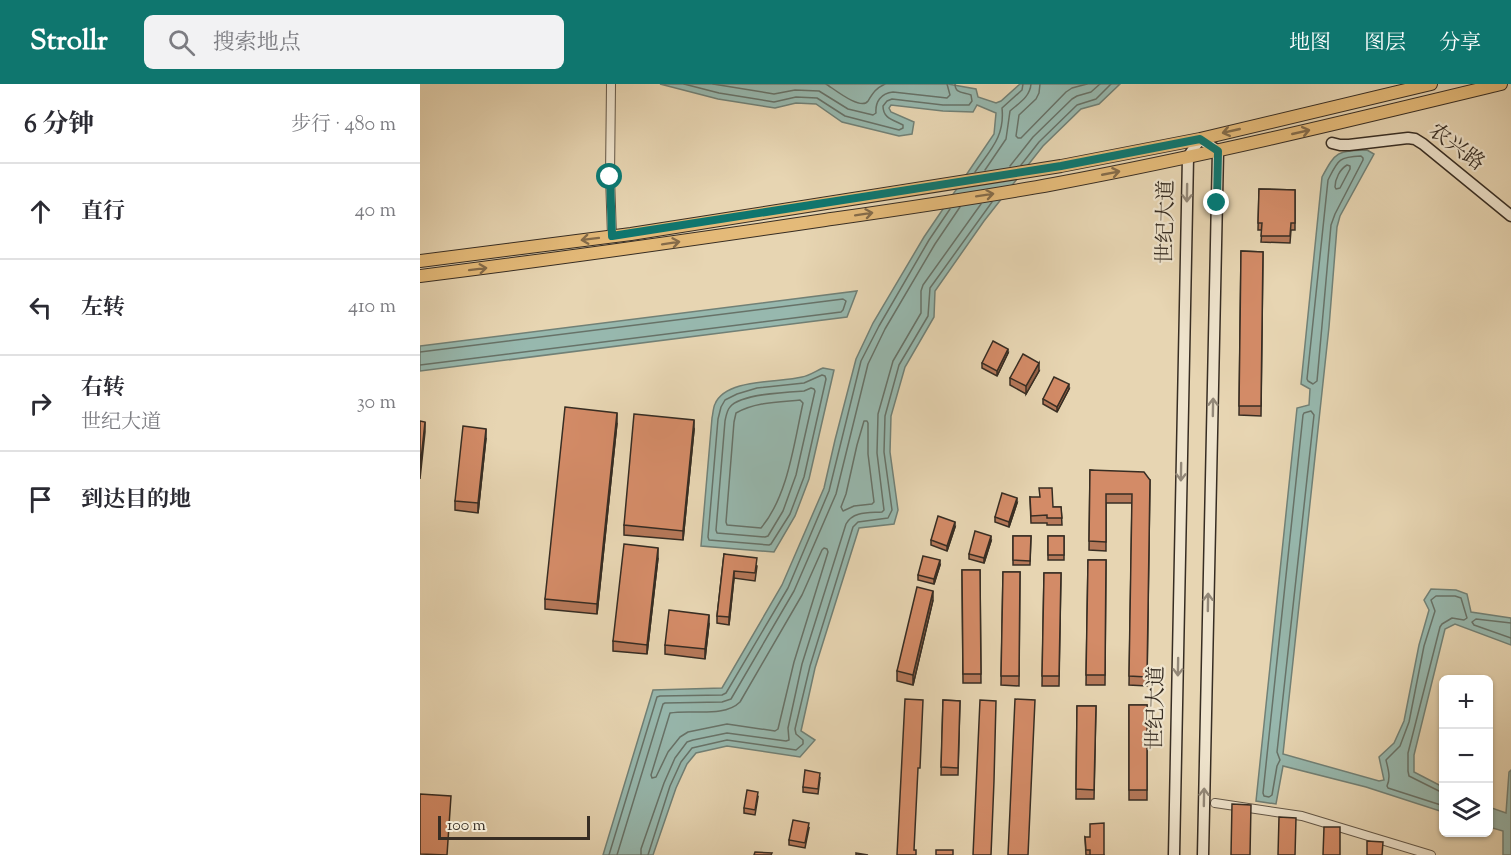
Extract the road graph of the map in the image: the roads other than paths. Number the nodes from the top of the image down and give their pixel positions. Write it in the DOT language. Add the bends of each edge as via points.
graph roads {
  1 [pos="611,84"];
  2 [pos="1431,84"];
  3 [pos="1501,84"];
  4 [pos="1200,139"];
  5 [pos="1332,142"];
  6 [pos="1218,151"];
  7 [pos="1188,157"];
  8 [pos="1511,216"];
  9 [pos="612,236"];
  10 [pos="420,261"];
  11 [pos="420,276"];
  12 [pos="1215,803"];
  13 [pos="1174,855"];
  14 [pos="1203,855"];
  15 [pos="1431,855"];
  1 -- 9 [label="street"];
  2 -- 4 [label="main road, one-way"];
  6 -- 3 [label="main road, one-way"];
  4 -- 6 [label="main road"];
  4 -- 7 [label="main road, 世纪大道"];
  4 -- 9 [label="main road" via="1061,166"];
  5 -- 8 [label="main road, 农兴路" via="1340,146 1415,139"];
  6 -- 7 [label="main road"];
  14 -- 6 [label="main road, one-way"];
  11 -- 7 [label="main road, one-way" via="927,205"];
  7 -- 13 [label="main road, 世纪大道, one-way"];
  9 -- 10 [label="main road, one-way"];
  12 -- 15 [label="street" via="1302,816"];
}
